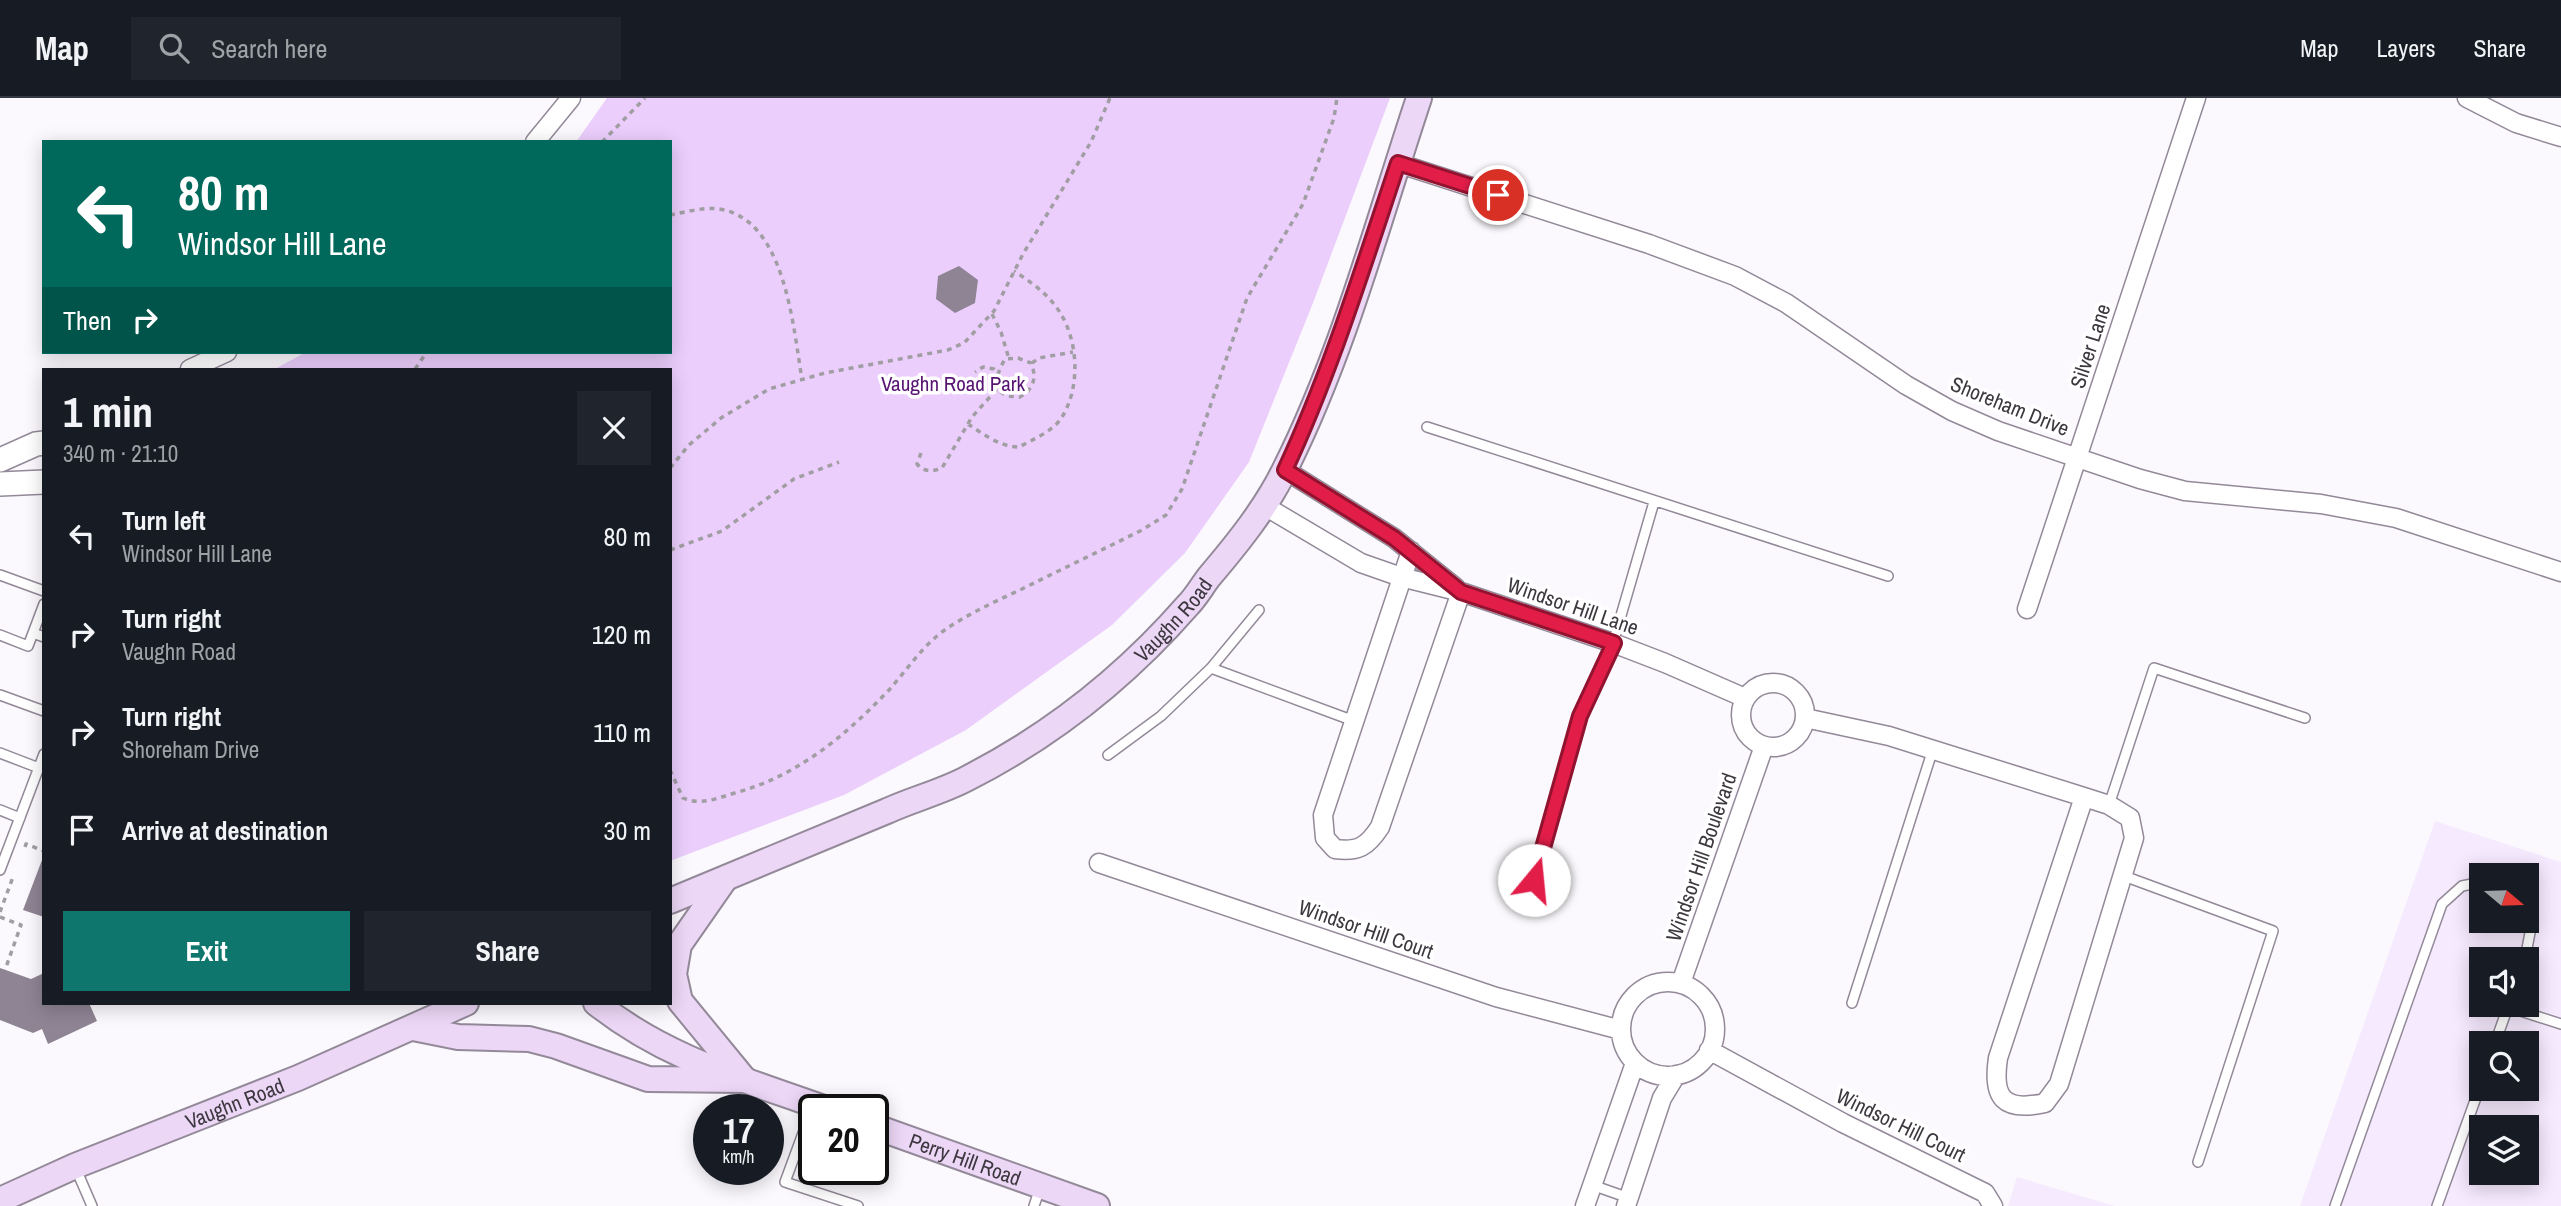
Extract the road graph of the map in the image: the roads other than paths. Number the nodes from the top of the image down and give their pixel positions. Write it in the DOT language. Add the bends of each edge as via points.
graph roads {
  1 [pos="571,98"];
  2 [pos="1419,98"];
  3 [pos="2196,98"];
  4 [pos="2467,98"];
  5 [pos="2561,138"];
  6 [pos="537,140"];
  7 [pos="1398,163"];
  8 [pos="223,354"];
  9 [pos="192,368"];
  10 [pos="1427,427"];
  11 [pos="42,444"];
  12 [pos="2077,457"];
  13 [pos="0,460"];
  14 [pos="1285,470"];
  15 [pos="42,482"];
  16 [pos="0,484"];
  17 [pos="1654,502"];
  18 [pos="1263,505"];
  19 [pos="1411,551"];
  20 [pos="2561,572"];
  21 [pos="0,575"];
  22 [pos="1888,576"];
  23 [pos="1401,577"];
  24 [pos="42,590"];
  25 [pos="1461,592"];
  26 [pos="42,609"];
  27 [pos="2027,609"];
  28 [pos="1259,610"];
  29 [pos="33,633"];
  30 [pos="0,635"];
  31 [pos="42,636"];
  32 [pos="1614,643"];
  33 [pos="1211,668"];
  34 [pos="0,695"];
  35 [pos="1745,698"];
  36 [pos="42,710"];
  37 [pos="1805,718"];
  38 [pos="2305,718"];
  39 [pos="1354,721"];
  40 [pos="1764,746"];
  41 [pos="1933,749"];
  42 [pos="0,753"];
  43 [pos="1108,755"];
  44 [pos="42,759"];
  45 [pos="38,768"];
  46 [pos="2084,797"];
  47 [pos="2109,805"];
  48 [pos="0,810"];
  49 [pos="20,818"];
  50 [pos="1099,863"];
  51 [pos="0,870"];
  52 [pos="2124,876"];
  53 [pos="722,880"];
  54 [pos="2469,885"];
  55 [pos="672,886"];
  56 [pos="672,900"];
  57 [pos="1527,903"];
  58 [pos="1681,983"];
  59 [pos="1852,1003"];
  60 [pos="424,1005"];
  61 [pos="462,1005"];
  62 [pos="599,1005"];
  63 [pos="2539,1017"];
  64 [pos="2561,1024"];
  65 [pos="409,1030"];
  66 [pos="1621,1030"];
  67 [pos="1709,1050"];
  68 [pos="1635,1063"];
  69 [pos="1676,1075"];
  70 [pos="745,1080"];
  71 [pos="798,1099"];
  72 [pos="2475,1101"];
  73 [pos="889,1133"];
  74 [pos="798,1155"];
  75 [pos="2197,1162"];
  76 [pos="75,1166"];
  77 [pos="1592,1185"];
  78 [pos="1037,1196"];
  79 [pos="0,1200"];
  80 [pos="1627,1202"];
  81 [pos="92,1206"];
  82 [pos="858,1206"];
  83 [pos="1097,1206"];
  84 [pos="1585,1206"];
  85 [pos="1993,1206"];
  86 [pos="2335,1206"];
  87 [pos="2437,1206"];
  1 -- 6 [label="street"];
  2 -- 7 [label="main road, Vaughn Road"];
  3 -- 12 [label="street, Silver Lane"];
  4 -- 5 [label="street"];
  7 -- 12 [label="street, Shoreham Drive" via="1735,276 1786,303 1952,411"];
  7 -- 14 [label="main road, Vaughn Road" via="1339,341"];
  8 -- 9 [label="street"];
  10 -- 17 [label="lane"];
  11 -- 13 [label="street"];
  12 -- 20 [label="street, Shoreham Drive" via="2185,491 2321,504 2396,518"];
  12 -- 27 [label="street, Silver Lane"];
  14 -- 18 [label="main road, Vaughn Road"];
  14 -- 19 [label="street, Windsor Hill Lane"];
  15 -- 16 [label="street"];
  17 -- 22 [label="lane"];
  17 -- 32 [label="lane"];
  18 -- 23 [label="street, Windsor Hill Lane" via="1361,563"];
  18 -- 53 [label="main road, Vaughn Road" via="1190,603 1146,650 1050,730 966,780"];
  19 -- 23 [label="street"];
  19 -- 25 [label="street, Windsor Hill Lane"];
  21 -- 24 [label="lane"];
  23 -- 25 [label="street, Windsor Hill Lane"];
  23 -- 39 [label="street"];
  25 -- 32 [label="street, Windsor Hill Lane"];
  25 -- 39 [label="street" via="1380,827 1370,843 1350,851 1335,849 1325,838 1323,815"];
  26 -- 29 [label="lane"];
  28 -- 33 [label="lane"];
  29 -- 30 [label="lane" via="28,646"];
  29 -- 31 [label="lane"];
  32 -- 35 [label="street, Windsor Hill Lane"];
  32 -- 57 [label="lane" via="1580,716"];
  33 -- 39 [label="lane"];
  33 -- 43 [label="lane" via="1161,716"];
  34 -- 36 [label="lane"];
  35 -- 37 [label="street" via="1758,686 1780,683 1800,696"];
  35 -- 40 [label="street" via="1741,709 1745,731"];
  37 -- 40 [label="street" via="1795,738 1775,747"];
  37 -- 41 [label="street"];
  38 -- 47 [label="lane" via="2154,668"];
  40 -- 58 [label="street, Windsor Hill Boulevard"];
  41 -- 46 [label="street"];
  41 -- 59 [label="lane"];
  42 -- 45 [label="lane"];
  44 -- 45 [label="lane"];
  45 -- 49 [label="lane"];
  46 -- 47 [label="street"];
  46 -- 52 [label="street" via="1998,1058 1995,1080 2001,1097 2011,1105 2045,1103 2059,1084"];
  47 -- 52 [label="street" via="2130,818 2134,838"];
  48 -- 49 [label="lane"];
  49 -- 51 [label="lane"];
  50 -- 66 [label="street, Windsor Hill Court" via="1496,997"];
  52 -- 75 [label="lane" via="2273,931"];
  53 -- 55 [label="main road"];
  53 -- 56 [label="main road, Vaughn Road"];
  53 -- 70 [label="main road" via="679,945 674,974 680,1001"];
  54 -- 86 [label="lane" via="2442,904"];
  58 -- 66 [label="street" via="1665,981 1635,994"];
  58 -- 67 [label="street" via="1701,995 1711,1008 1715,1024"];
  60 -- 65 [label="main road"];
  61 -- 65 [label="main road, Vaughn Road"];
  62 -- 70 [label="main road" via="624,1025 682,1057"];
  63 -- 64 [label="lane"];
  65 -- 70 [label="main road" via="528,1039 648,1079"];
  65 -- 76 [label="main road, Vaughn Road"];
  66 -- 68 [label="street"];
  67 -- 69 [label="street" via="1694,1068"];
  67 -- 85 [label="street, Windsor Hill Court" via="1984,1193"];
  68 -- 69 [label="street" via="1649,1072"];
  68 -- 77 [label="street"];
  69 -- 80 [label="street" via="1662,1098"];
  70 -- 71 [label="main road"];
  72 -- 87 [label="lane"];
  73 -- 78 [label="main road, Perry Hill Road"];
  74 -- 82 [label="lane" via="785,1182"];
  76 -- 79 [label="main road, Vaughn Road"];
  76 -- 81 [label="lane"];
  77 -- 80 [label="lane"];
  77 -- 84 [label="street"];
  78 -- 83 [label="main road, Perry Hill Road"];
}
